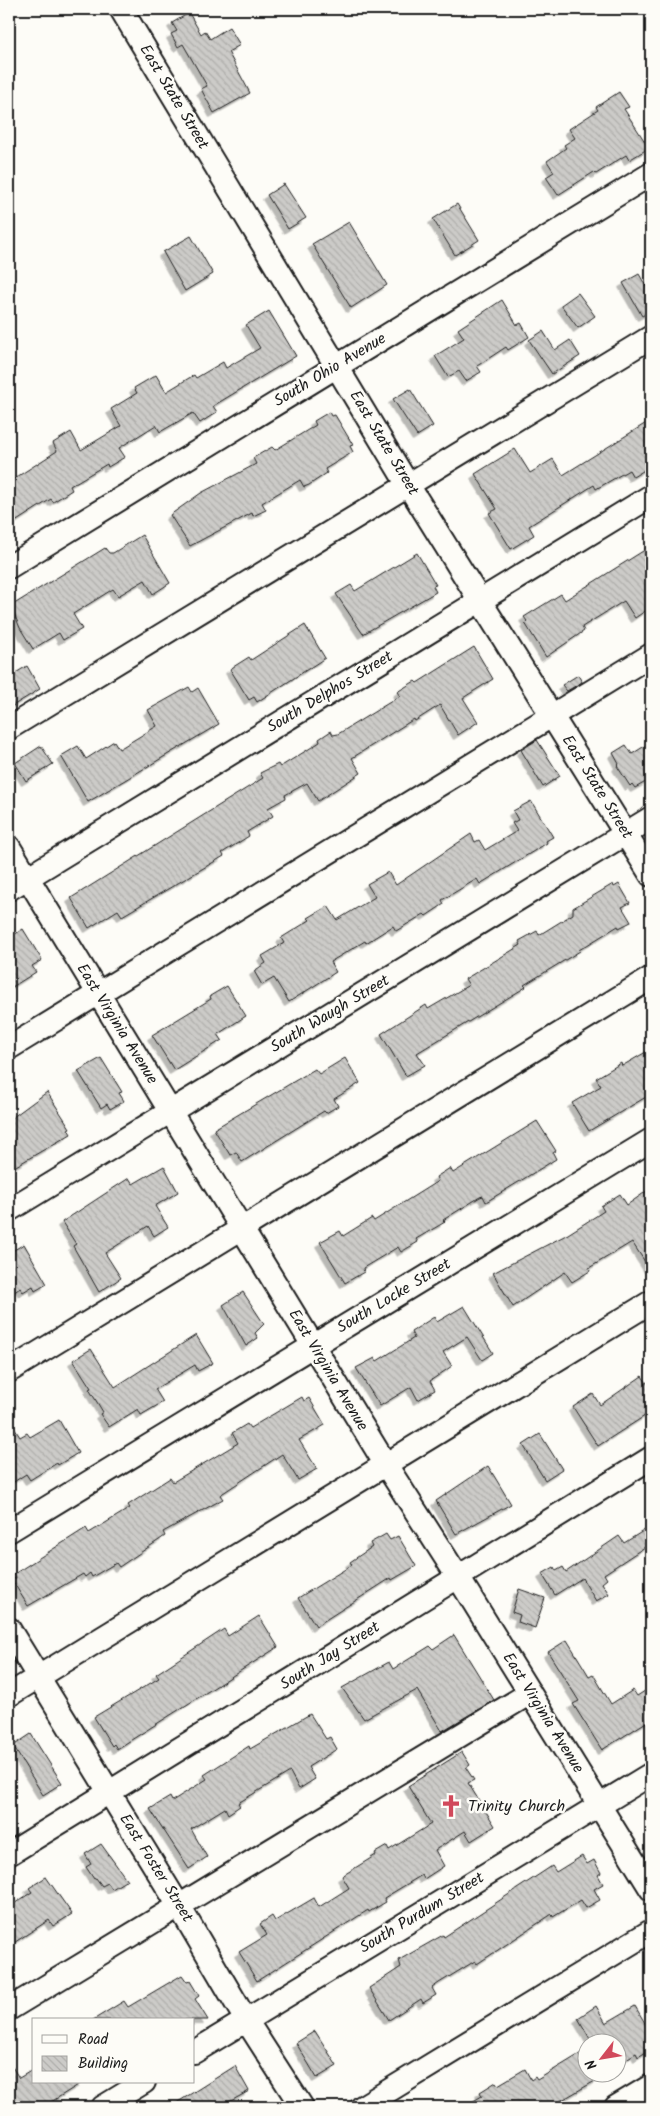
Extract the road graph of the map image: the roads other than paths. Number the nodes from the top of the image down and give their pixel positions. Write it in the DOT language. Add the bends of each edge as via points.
graph roads {
  1 [pos="121,9"];
  2 [pos="651,174"];
  3 [pos="651,336"];
  4 [pos="337,366"];
  5 [pos="408,484"];
  6 [pos="651,496"];
  7 [pos="9,567"];
  8 [pos="480,600"];
  9 [pos="651,655"];
  10 [pos="553,715"];
  11 [pos="9,728"];
  12 [pos="651,818"];
  13 [pos="626,834"];
  14 [pos="9,847"];
  15 [pos="651,875"];
  16 [pos="18,883"];
  17 [pos="651,978"];
  18 [pos="98,994"];
  19 [pos="9,1048"];
  20 [pos="170,1111"];
  21 [pos="651,1140"];
  22 [pos="9,1210"];
  23 [pos="242,1228"];
  24 [pos="651,1302"];
  25 [pos="313,1345"];
  26 [pos="9,1371"];
  27 [pos="651,1458"];
  28 [pos="386,1465"];
  29 [pos="9,1531"];
  30 [pos="458,1577"];
  31 [pos="9,1629"];
  32 [pos="38,1677"];
  33 [pos="530,1692"];
  34 [pos="9,1695"];
  35 [pos="651,1774"];
  36 [pos="109,1793"];
  37 [pos="600,1804"];
  38 [pos="9,1854"];
  39 [pos="651,1889"];
  40 [pos="179,1906"];
  41 [pos="651,1931"];
  42 [pos="9,2010"];
  43 [pos="246,2020"];
  44 [pos="195,2051"];
  45 [pos="141,2084"];
  46 [pos="651,2086"];
  47 [pos="103,2107"];
  48 [pos="302,2107"];
  49 [pos="362,2107"];
  50 [pos="616,2107"];
  1 -- 4 [label="street, East State Street"];
  2 -- 4 [label="street, South Ohio Avenue"];
  3 -- 5 [label="street"];
  4 -- 5 [label="street, East State Street"];
  4 -- 7 [label="street, South Ohio Avenue"];
  5 -- 8 [label="street, East State Street"];
  5 -- 11 [label="street"];
  6 -- 8 [label="street, South Delphos Street"];
  8 -- 10 [label="street, East State Street"];
  8 -- 16 [label="street, South Delphos Street"];
  9 -- 10 [label="street"];
  10 -- 13 [label="street, East State Street"];
  10 -- 18 [label="street"];
  12 -- 13 [label="street, South Waugh Street"];
  13 -- 15 [label="street, East State Street"];
  13 -- 20 [label="street, South Waugh Street"];
  14 -- 16 [label="street, East Virginia Avenue"];
  16 -- 18 [label="street, East Virginia Avenue"];
  17 -- 23 [label="street"];
  18 -- 19 [label="street"];
  18 -- 20 [label="street, East Virginia Avenue"];
  20 -- 22 [label="street, South Waugh Street"];
  20 -- 23 [label="street, East Virginia Avenue"];
  21 -- 25 [label="street, South Locke Street"];
  23 -- 25 [label="street, East Virginia Avenue"];
  23 -- 26 [label="street"];
  24 -- 28 [label="street"];
  25 -- 28 [label="street, East Virginia Avenue"];
  25 -- 29 [label="street, South Locke Street"];
  27 -- 30 [label="street, South Jay Street"];
  28 -- 30 [label="street, East Virginia Avenue"];
  28 -- 32 [label="street"];
  30 -- 33 [label="street, East Virginia Avenue"];
  30 -- 36 [label="street, South Jay Street"];
  31 -- 32 [label="street, East Foster Street"];
  32 -- 34 [label="street"];
  32 -- 36 [label="street, East Foster Street"];
  33 -- 37 [label="street, East Virginia Avenue"];
  33 -- 40 [label="street"];
  35 -- 37 [label="street, South Purdum Street"];
  36 -- 38 [label="street, South Jay Street"];
  36 -- 40 [label="street, East Foster Street"];
  37 -- 39 [label="street, East Virginia Avenue"];
  37 -- 43 [label="street, South Purdum Street"];
  40 -- 42 [label="street"];
  40 -- 43 [label="street, East Foster Street"];
  41 -- 49 [label="street"];
  43 -- 44 [label="street, South Purdum Street"];
  43 -- 48 [label="street, East Foster Street"];
  45 -- 47 [label="street"];
  46 -- 50 [label="street"];
}
